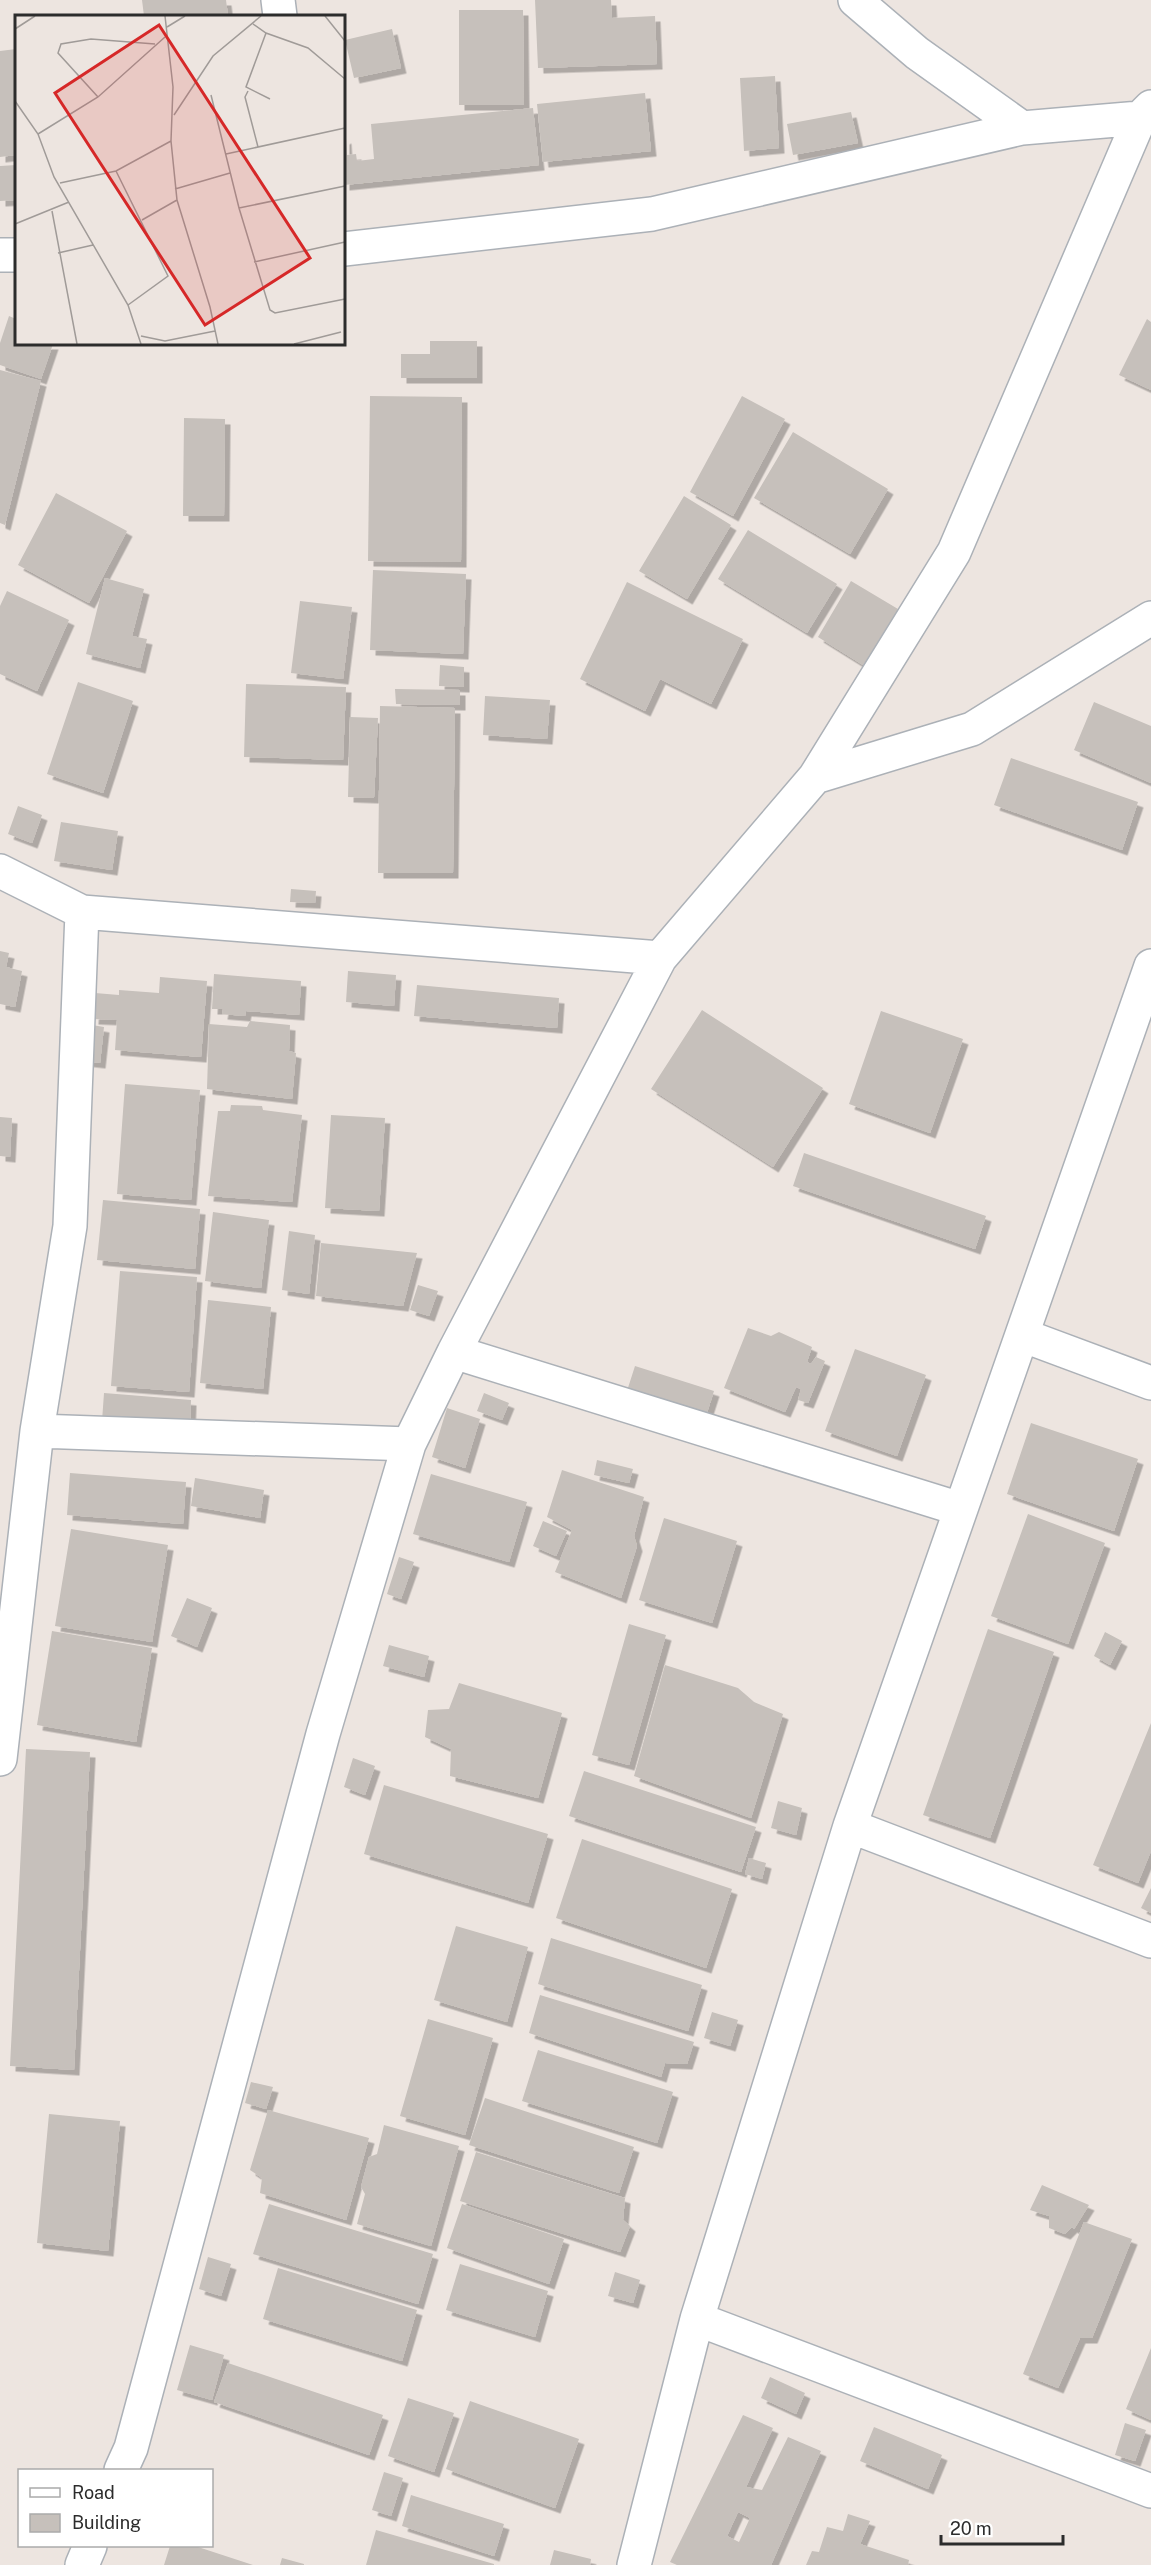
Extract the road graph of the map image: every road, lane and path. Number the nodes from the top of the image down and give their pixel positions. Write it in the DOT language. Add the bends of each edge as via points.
graph roads {
  1 [pos="278,0"];
  2 [pos="855,0"];
  3 [pos="280,15"];
  4 [pos="1145,112"];
  5 [pos="1022,128"];
  6 [pos="345,249"];
  7 [pos="1151,618"];
  8 [pos="815,777"];
  9 [pos="0,871"];
  10 [pos="82,912"];
  11 [pos="660,958"];
  12 [pos="1151,966"];
  13 [pos="1022,1335"];
  14 [pos="454,1352"];
  15 [pos="1151,1383"];
  16 [pos="37,1431"];
  17 [pos="409,1444"];
  18 [pos="960,1509"];
  19 [pos="0,1759"];
  20 [pos="850,1826"];
  21 [pos="1151,1941"];
  22 [pos="697,2319"];
  23 [pos="122,2469"];
  24 [pos="1151,2491"];
  25 [pos="90,2547"];
  26 [pos="82,2565"];
  27 [pos="634,2565"];
  1 -- 3 [label="street"];
  2 -- 5 [label="street" via="917,53"];
  4 -- 5 [label="street"];
  4 -- 8 [label="street" via="954,552"];
  5 -- 6 [label="street" via="652,214"];
  7 -- 8 [label="street" via="972,729"];
  8 -- 11 [label="street"];
  9 -- 10 [label="street"];
  10 -- 11 [label="street"];
  10 -- 16 [label="street" via="70,1226"];
  11 -- 14 [label="street"];
  12 -- 13 [label="street"];
  13 -- 15 [label="street"];
  13 -- 18 [label="street"];
  14 -- 17 [label="street"];
  14 -- 18 [label="street"];
  16 -- 17 [label="street"];
  16 -- 19 [label="street"];
  17 -- 23 [label="street" via="323,1734"];
  18 -- 20 [label="street"];
  20 -- 21 [label="street"];
  20 -- 22 [label="street"];
  22 -- 24 [label="street"];
  22 -- 27 [label="street"];
  25 -- 26 [label="street"];
}
